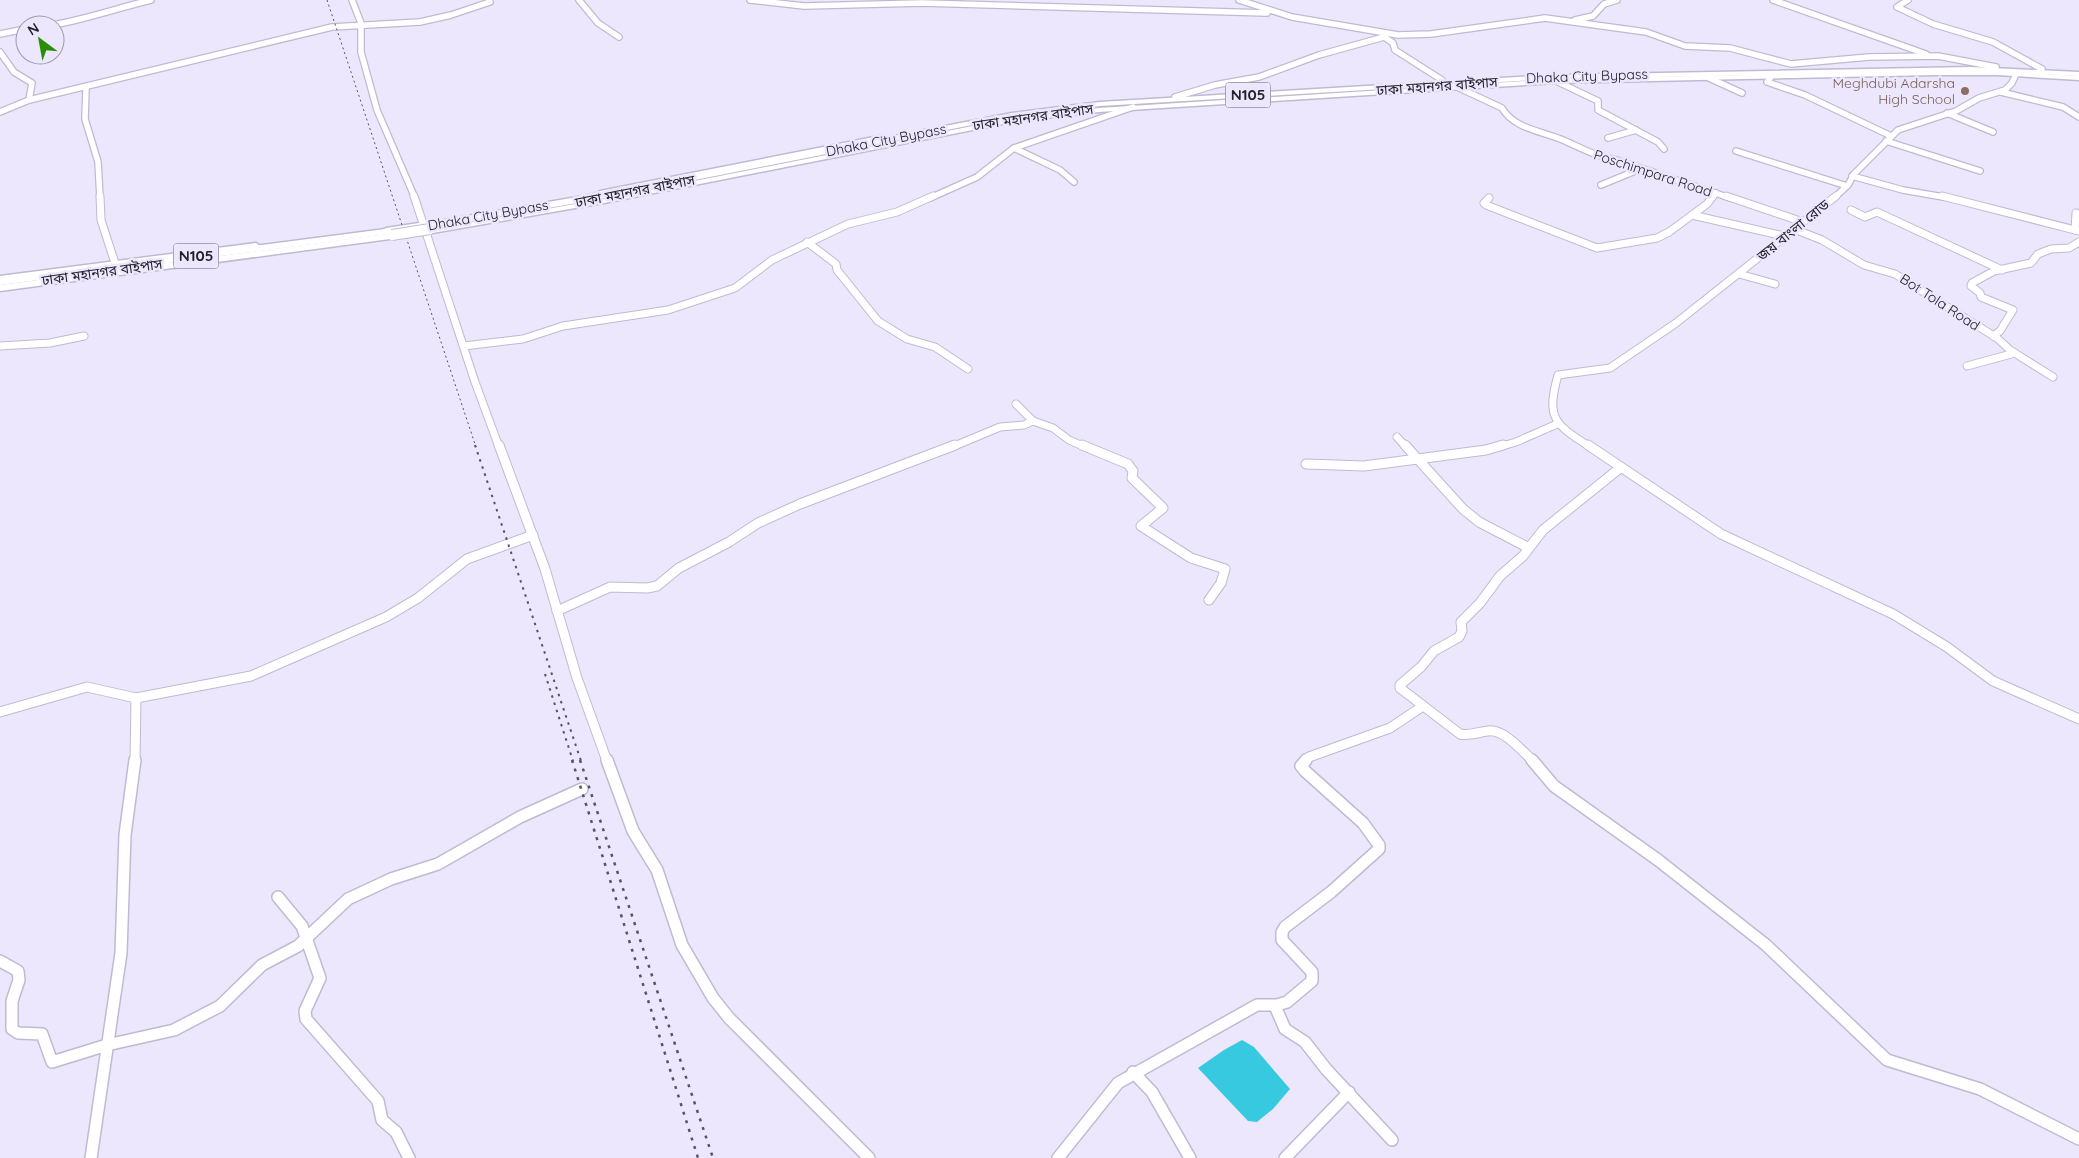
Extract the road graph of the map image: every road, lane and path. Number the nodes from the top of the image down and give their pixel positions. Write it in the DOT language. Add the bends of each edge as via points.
graph roads {
  1 [pos="151,0"];
  2 [pos="352,0"];
  3 [pos="579,0"];
  4 [pos="750,0"];
  5 [pos="1239,0"];
  6 [pos="1616,0"];
  7 [pos="1773,0"];
  8 [pos="1908,0"];
  9 [pos="490,2"];
  10 [pos="1278,14"];
  11 [pos="1570,22"];
  12 [pos="65,23"];
  13 [pos="361,23"];
  14 [pos="15,31"];
  15 [pos="0,34"];
  16 [pos="1385,36"];
  17 [pos="619,37"];
  18 [pos="0,52"];
  19 [pos="1931,56"];
  20 [pos="1996,67"];
  21 [pos="2042,69"];
  22 [pos="2016,74"];
  23 [pos="2079,75"];
  24 [pos="1771,77"];
  25 [pos="1709,78"];
  26 [pos="1442,80"];
  27 [pos="1556,81"];
  28 [pos="1455,86"];
  29 [pos="86,88"];
  30 [pos="2001,92"];
  31 [pos="1742,93"];
  32 [pos="1175,97"];
  33 [pos="30,100"];
  34 [pos="1133,107"];
  35 [pos="0,112"];
  36 [pos="1947,114"];
  37 [pos="2079,117"];
  38 [pos="1636,130"];
  39 [pos="1993,132"];
  40 [pos="1608,138"];
  41 [pos="1888,139"];
  42 [pos="1014,148"];
  43 [pos="1664,149"];
  44 [pos="1736,151"];
  45 [pos="1640,169"];
  46 [pos="1980,171"];
  47 [pos="1852,176"];
  48 [pos="1074,182"];
  49 [pos="1601,185"];
  50 [pos="1847,186"];
  51 [pos="1716,193"];
  52 [pos="1489,198"];
  53 [pos="1851,210"];
  54 [pos="2076,213"];
  55 [pos="1692,215"];
  56 [pos="1803,222"];
  57 [pos="427,228"];
  58 [pos="1794,229"];
  59 [pos="2077,231"];
  60 [pos="392,233"];
  61 [pos="1784,236"];
  62 [pos="807,242"];
  63 [pos="2079,242"];
  64 [pos="115,263"];
  65 [pos="2002,270"];
  66 [pos="1739,274"];
  67 [pos="0,281"];
  68 [pos="1775,284"];
  69 [pos="0,287"];
  70 [pos="84,336"];
  71 [pos="1994,336"];
  72 [pos="0,346"];
  73 [pos="464,346"];
  74 [pos="2015,353"];
  75 [pos="1967,366"];
  76 [pos="968,369"];
  77 [pos="1558,375"];
  78 [pos="2053,377"];
  79 [pos="1016,404"];
  80 [pos="1033,421"];
  81 [pos="1557,424"];
  82 [pos="1397,437"];
  83 [pos="1418,458"];
  84 [pos="1306,464"];
  85 [pos="1620,468"];
  86 [pos="533,535"];
  87 [pos="1529,548"];
  88 [pos="1208,600"];
  89 [pos="557,611"];
  90 [pos="136,698"];
  91 [pos="1423,706"];
  92 [pos="0,712"];
  93 [pos="2079,719"];
  94 [pos="582,789"];
  95 [pos="278,897"];
  96 [pos="307,937"];
  97 [pos="0,962"];
  98 [pos="1275,1006"];
  99 [pos="107,1045"];
  100 [pos="1133,1072"];
  101 [pos="1348,1092"];
  102 [pos="1392,1140"];
  103 [pos="2079,1140"];
  104 [pos="92,1158"];
  105 [pos="409,1158"];
  106 [pos="870,1158"];
  107 [pos="1058,1158"];
  108 [pos="1190,1158"];
  109 [pos="1285,1158"];
  1 -- 12 [label="street"];
  2 -- 13 [label="street"];
  3 -- 17 [label="street" via="598,23"];
  4 -- 10 [label="street" via="808,6 922,3"];
  5 -- 10 [label="street"];
  6 -- 11 [label="street" via="1604,4 1601,12 1595,15"];
  7 -- 19 [label="street"];
  8 -- 21 [label="street" via="1897,7 1939,26 1993,42"];
  9 -- 13 [label="street" via="457,14 419,22"];
  10 -- 16 [label="street"];
  11 -- 16 [label="street" via="1542,18 1430,34"];
  11 -- 19 [label="street" via="1641,31 1685,46 1730,48 1791,64 1882,56"];
  13 -- 29 [label="street" via="284,38"];
  13 -- 57 [label="street" via="361,52 377,110"];
  14 -- 15 [label="street"];
  16 -- 26 [label="street" via="1404,57"];
  16 -- 32 [label="street" via="1259,77"];
  18 -- 33 [label="street" via="14,72 32,84"];
  19 -- 20 [label="street"];
  20 -- 21 [label="main road"];
  20 -- 26 [label="main road"];
  21 -- 23 [label="main road"];
  22 -- 23 [label="main road"];
  22 -- 24 [label="main road"];
  22 -- 30 [label="street" via="2010,88"];
  23 -- 57 [label="highway, ঢাকা মহানগর বাইপাস / N105" via="1994,71 1554,79 1099,107 1016,117"];
  24 -- 25 [label="main road"];
  24 -- 41 [label="street" via="1767,82 1805,95"];
  25 -- 27 [label="main road"];
  25 -- 31 [label="street"];
  26 -- 32 [label="main road"];
  27 -- 28 [label="main road"];
  27 -- 38 [label="street" via="1598,101 1598,110"];
  28 -- 34 [label="main road"];
  28 -- 45 [label="street, Poschimpara Road" via="1502,108 1506,115 1521,125 1599,157"];
  29 -- 33 [label="street"];
  29 -- 64 [label="street" via="85,119 98,162 102,220"];
  30 -- 36 [label="street, জয় বাংলা রোড" via="1979,98"];
  30 -- 37 [label="street" via="2063,108"];
  32 -- 57 [label="main road" via="1010,113"];
  33 -- 35 [label="street"];
  34 -- 42 [label="street"];
  34 -- 57 [label="main road" via="1018,120 604,200"];
  36 -- 39 [label="street"];
  36 -- 41 [label="street, জয় বাংলা রোড" via="1905,126"];
  38 -- 40 [label="street"];
  38 -- 43 [label="street"];
  41 -- 46 [label="street" via="1940,160"];
  41 -- 47 [label="street, জয় বাংলা রোড"];
  42 -- 48 [label="street" via="1060,170"];
  42 -- 62 [label="street" via="977,177 897,212 848,224"];
  44 -- 50 [label="street"];
  45 -- 49 [label="street" via="1607,179"];
  45 -- 51 [label="street, Poschimpara Road"];
  47 -- 50 [label="street, জয় বাংলা রোড"];
  47 -- 59 [label="street"];
  50 -- 56 [label="street, জয় বাংলা রোড"];
  51 -- 55 [label="street"];
  51 -- 56 [label="street, Poschimpara Road"];
  52 -- 55 [label="street" via="1484,203 1486,205 1597,248 1657,238"];
  53 -- 65 [label="street" via="1865,217 1877,212"];
  54 -- 59 [label="street"];
  55 -- 61 [label="street"];
  56 -- 58 [label="street, জয় বাংলা রোড"];
  57 -- 60 [label="highway, ঢাকা মহানগর বাইপাস / N105, bridge"];
  57 -- 64 [label="main road"];
  57 -- 69 [label="main road"];
  57 -- 73 [label="street"];
  58 -- 61 [label="street, জয় বাংলা রোড"];
  58 -- 71 [label="street, Bot Tola Road" via="1822,240 1864,265 1895,274"];
  60 -- 67 [label="highway, N105"];
  60 -- 69 [label="highway, ঢাকা মহানগর বাইপাস / N105"];
  61 -- 66 [label="street, জয় বাংলা রোড"];
  62 -- 73 [label="street" via="772,260 739,286 672,308 563,326 523,339"];
  62 -- 76 [label="street" via="836,264 837,270 878,321 907,339 935,348"];
  63 -- 65 [label="street" via="2069,248 2038,254 2031,263"];
  64 -- 67 [label="main road"];
  65 -- 71 [label="street" via="1982,276 1971,285 1981,298 2013,310 2007,316 2002,331"];
  66 -- 68 [label="street"];
  66 -- 77 [label="street, জয় বাংলা রোড" via="1610,368"];
  70 -- 72 [label="street"];
  71 -- 74 [label="street, Bot Tola Road"];
  73 -- 86 [label="street"];
  74 -- 75 [label="street"];
  74 -- 78 [label="street, Bot Tola Road"];
  77 -- 81 [label="street" via="1552,408"];
  79 -- 80 [label="street"];
  80 -- 88 [label="street" via="1053,428 1068,440 1128,464 1133,471 1132,478 1163,508 1141,526 1185,554 1211,567 1225,569 1221,583"];
  80 -- 89 [label="street" via="1000,427 800,504 758,523 679,568 657,586 610,586"];
  81 -- 83 [label="street" via="1516,442 1486,450"];
  81 -- 85 [label="street"];
  82 -- 83 [label="street"];
  83 -- 84 [label="street" via="1364,466"];
  83 -- 87 [label="street" via="1463,510"];
  85 -- 87 [label="street" via="1543,530"];
  85 -- 93 [label="street" via="1721,534 1893,614 1947,647 1993,681"];
  86 -- 89 [label="street"];
  86 -- 90 [label="street" via="467,559 418,598 386,617 269,669 241,679"];
  87 -- 91 [label="street" via="1464,618 1459,638 1434,651 1400,684 1400,688"];
  89 -- 106 [label="street" via="616,786 634,831 657,870 673,924 693,968 746,1037"];
  90 -- 92 [label="street" via="87,687"];
  90 -- 99 [label="street" via="135,761 125,835 121,953"];
  91 -- 98 [label="street" via="1390,728 1308,757 1302,762 1305,770 1363,823 1380,849 1282,932 1282,940 1313,976 1306,987"];
  91 -- 103 [label="street" via="1463,736 1498,731 1532,760 1554,786 1658,860 1766,945 1887,1060 1998,1096"];
  94 -- 96 [label="street" via="520,817 438,864 391,879 348,899"];
  95 -- 96 [label="street"];
  96 -- 99 [label="street" via="298,946 262,965 220,1006 174,1030"];
  96 -- 105 [label="street" via="320,978 305,1011 306,1019 378,1101 382,1120 396,1132"];
  97 -- 99 [label="street" via="18,971 19,980 12,1001 12,1029 18,1033 42,1034 52,1062"];
  98 -- 100 [label="street" via="1257,1004"];
  98 -- 101 [label="street" via="1285,1029 1305,1042"];
  99 -- 104 [label="street"];
  100 -- 107 [label="street" via="1113,1088"];
  100 -- 108 [label="street" via="1160,1102 1174,1136"];
  101 -- 102 [label="street"];
  101 -- 109 [label="street"];
}
